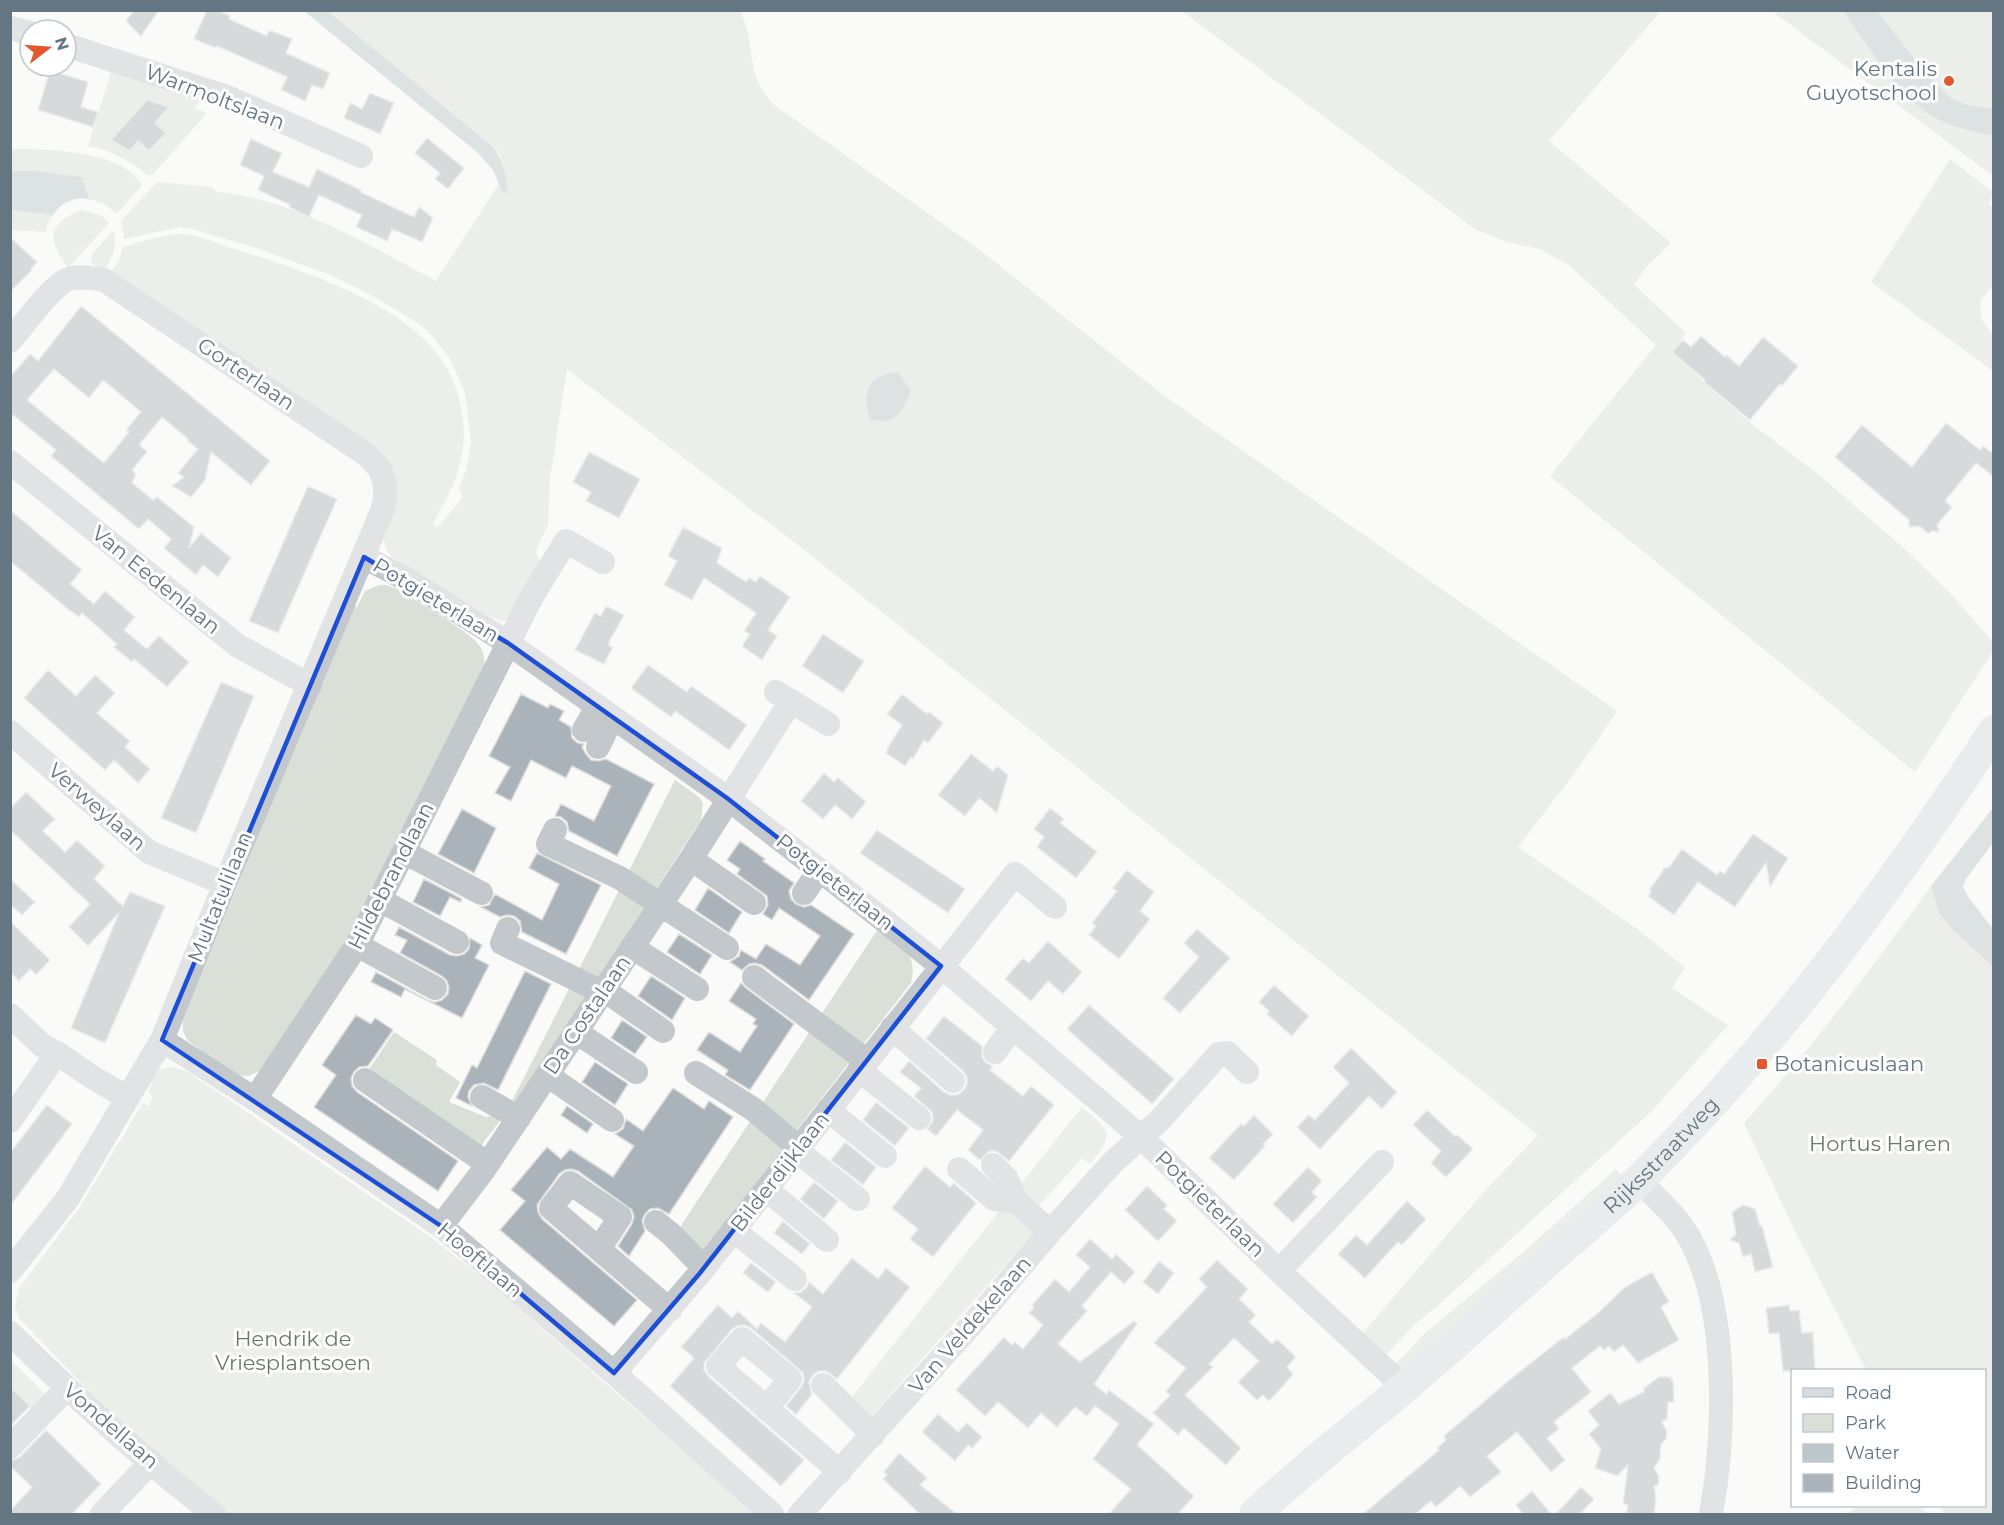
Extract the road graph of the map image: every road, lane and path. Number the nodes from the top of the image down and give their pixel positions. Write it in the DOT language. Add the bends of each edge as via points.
graph roads {
  1 [pos="78,49"];
  2 [pos="361,156"];
  3 [pos="10,341"];
  4 [pos="10,462"];
  5 [pos="385,499"];
  6 [pos="364,557"];
  7 [pos="603,562"];
  8 [pos="508,643"];
  9 [pos="310,685"];
  10 [pos="605,712"];
  11 [pos="828,724"];
  12 [pos="1994,731"];
  13 [pos="10,732"];
  14 [pos="591,738"];
  15 [pos="728,798"];
  16 [pos="555,830"];
  17 [pos="404,852"];
  18 [pos="691,859"];
  19 [pos="225,884"];
  20 [pos="481,893"];
  21 [pos="380,900"];
  22 [pos="661,903"];
  23 [pos="754,903"];
  24 [pos="1056,907"];
  25 [pos="508,929"];
  26 [pos="457,942"];
  27 [pos="357,945"];
  28 [pos="632,947"];
  29 [pos="727,948"];
  30 [pos="941,966"];
  31 [pos="754,977"];
  32 [pos="435,988"];
  33 [pos="697,989"];
  34 [pos="603,991"];
  35 [pos="10,1015"];
  36 [pos="892,1028"];
  37 [pos="1012,1028"];
  38 [pos="663,1031"];
  39 [pos="576,1032"];
  40 [pos="162,1040"];
  41 [pos="995,1052"];
  42 [pos="57,1053"];
  43 [pos="863,1066"];
  44 [pos="636,1072"];
  45 [pos="1247,1072"];
  46 [pos="696,1073"];
  47 [pos="547,1075"];
  48 [pos="365,1080"];
  49 [pos="953,1081"];
  50 [pos="482,1097"];
  51 [pos="128,1098"];
  52 [pos="255,1099"];
  53 [pos="828,1110"];
  54 [pos="519,1118"];
  55 [pos="919,1118"];
  56 [pos="612,1120"];
  57 [pos="10,1121"];
  58 [pos="1140,1136"];
  59 [pos="797,1149"];
  60 [pos="885,1156"];
  61 [pos="1382,1162"];
  62 [pos="488,1164"];
  63 [pos="993,1165"];
  64 [pos="958,1169"];
  65 [pos="1639,1180"];
  66 [pos="766,1189"];
  67 [pos="858,1199"];
  68 [pos="1017,1202"];
  69 [pos="656,1222"];
  70 [pos="441,1226"];
  71 [pos="734,1230"];
  72 [pos="1050,1232"];
  73 [pos="827,1240"];
  74 [pos="599,1250"];
  75 [pos="704,1268"];
  76 [pos="10,1271"];
  77 [pos="1279,1271"];
  78 [pos="795,1279"];
  79 [pos="670,1310"];
  80 [pos="10,1333"];
  81 [pos="614,1374"];
  82 [pos="823,1385"];
  83 [pos="67,1388"];
  84 [pos="1404,1388"];
  85 [pos="766,1409"];
  86 [pos="873,1435"];
  87 [pos="10,1447"];
  88 [pos="152,1462"];
  89 [pos="840,1472"];
  90 [pos="102,1515"];
  91 [pos="214,1515"];
  92 [pos="772,1515"];
  93 [pos="800,1515"];
  94 [pos="1255,1515"];
  95 [pos="1711,1515"];
  1 -- 2 [label="street, Warmoltslaan" via="227,97"];
  3 -- 5 [label="street, Gorterlaan" via="66,280 104,280 367,455 380,469"];
  4 -- 9 [label="street, Van Eedenlaan" via="238,646"];
  5 -- 6 [label="street, Multatulilaan"];
  6 -- 8 [label="street, Potgieterlaan"];
  6 -- 9 [label="street, Multatulilaan"];
  7 -- 8 [label="street, Potgieterlaan" via="566,541"];
  8 -- 10 [label="street, Potgieterlaan"];
  8 -- 17 [label="street, Hildebrandlaan"];
  9 -- 19 [label="street, Multatulilaan"];
  10 -- 14 [label="street"];
  10 -- 15 [label="street, Potgieterlaan"];
  11 -- 15 [label="street" via="783,697"];
  12 -- 65 [label="main road, Rijksstraatweg" via="1941,812 1826,967 1729,1084"];
  13 -- 19 [label="street, Verweylaan" via="149,852"];
  15 -- 18 [label="street, Da Costalaan"];
  15 -- 30 [label="street, Potgieterlaan" via="804,875"];
  16 -- 22 [label="street" via="548,844 620,878"];
  17 -- 20 [label="street"];
  17 -- 21 [label="street, Hildebrandlaan"];
  18 -- 22 [label="street, Da Costalaan"];
  18 -- 23 [label="street"];
  19 -- 40 [label="street, Multatulilaan"];
  21 -- 26 [label="street"];
  21 -- 27 [label="street, Hildebrandlaan"];
  22 -- 28 [label="street, Da Costalaan"];
  22 -- 29 [label="street"];
  24 -- 30 [label="street" via="1015,874"];
  25 -- 34 [label="street" via="502,943"];
  27 -- 32 [label="street"];
  27 -- 52 [label="street, Hildebrandlaan"];
  28 -- 33 [label="street"];
  28 -- 34 [label="street, Da Costalaan"];
  30 -- 36 [label="street, Bilderdijklaan"];
  30 -- 37 [label="street, Potgieterlaan"];
  31 -- 43 [label="street"];
  34 -- 38 [label="street"];
  34 -- 39 [label="street, Da Costalaan"];
  35 -- 42 [label="street"];
  36 -- 43 [label="street, Bilderdijklaan"];
  36 -- 49 [label="street"];
  37 -- 41 [label="street"];
  37 -- 58 [label="street, Potgieterlaan"];
  39 -- 44 [label="street"];
  39 -- 47 [label="street, Da Costalaan"];
  40 -- 51 [label="street, Multatulilaan"];
  40 -- 52 [label="street, Hooftlaan"];
  42 -- 51 [label="street"];
  42 -- 57 [label="street"];
  43 -- 53 [label="street, Bilderdijklaan"];
  43 -- 55 [label="street"];
  45 -- 58 [label="street, Potgieterlaan" via="1227,1053 1219,1054 1160,1121"];
  46 -- 59 [label="street" via="753,1109"];
  47 -- 54 [label="street, Da Costalaan"];
  47 -- 56 [label="street"];
  48 -- 62 [label="street"];
  50 -- 54 [label="street"];
  51 -- 76 [label="street, Multatulilaan" via="68,1198"];
  52 -- 70 [label="street, Hooftlaan"];
  53 -- 59 [label="street, Bilderdijklaan"];
  53 -- 60 [label="street"];
  54 -- 62 [label="street, Da Costalaan"];
  58 -- 72 [label="street, Van Veldekelaan"];
  58 -- 77 [label="street, Potgieterlaan"];
  59 -- 66 [label="street, Bilderdijklaan"];
  59 -- 67 [label="street"];
  61 -- 77 [label="street, Potgieterlaan"];
  62 -- 70 [label="street, Da Costalaan"];
  63 -- 68 [label="street" via="1006,1178"];
  64 -- 68 [label="street" via="994,1199"];
  65 -- 84 [label="main road, Rijksstraatweg"];
  65 -- 95 [label="street" via="1686,1232 1701,1263 1712,1306 1721,1411"];
  66 -- 71 [label="street, Bilderdijklaan"];
  66 -- 73 [label="street"];
  68 -- 72 [label="street"];
  69 -- 75 [label="street"];
  70 -- 81 [label="street, Hooftlaan"];
  71 -- 75 [label="street, Bilderdijklaan"];
  71 -- 78 [label="street"];
  72 -- 86 [label="street, Van Veldekelaan"];
  74 -- 79 [label="street"];
  75 -- 79 [label="street, Bilderdijklaan"];
  77 -- 84 [label="street, Potgieterlaan"];
  79 -- 81 [label="street, Bilderdijklaan"];
  80 -- 83 [label="street, Vondellaan"];
  81 -- 92 [label="street, Hooftlaan"];
  82 -- 86 [label="street"];
  83 -- 87 [label="street"];
  83 -- 88 [label="street, Vondellaan"];
  84 -- 94 [label="main road, Rijksstraatweg"];
  85 -- 89 [label="street"];
  86 -- 89 [label="street, Van Veldekelaan"];
  88 -- 90 [label="street"];
  88 -- 91 [label="street, Vondellaan"];
  89 -- 93 [label="street, Van Veldekelaan"];
}
